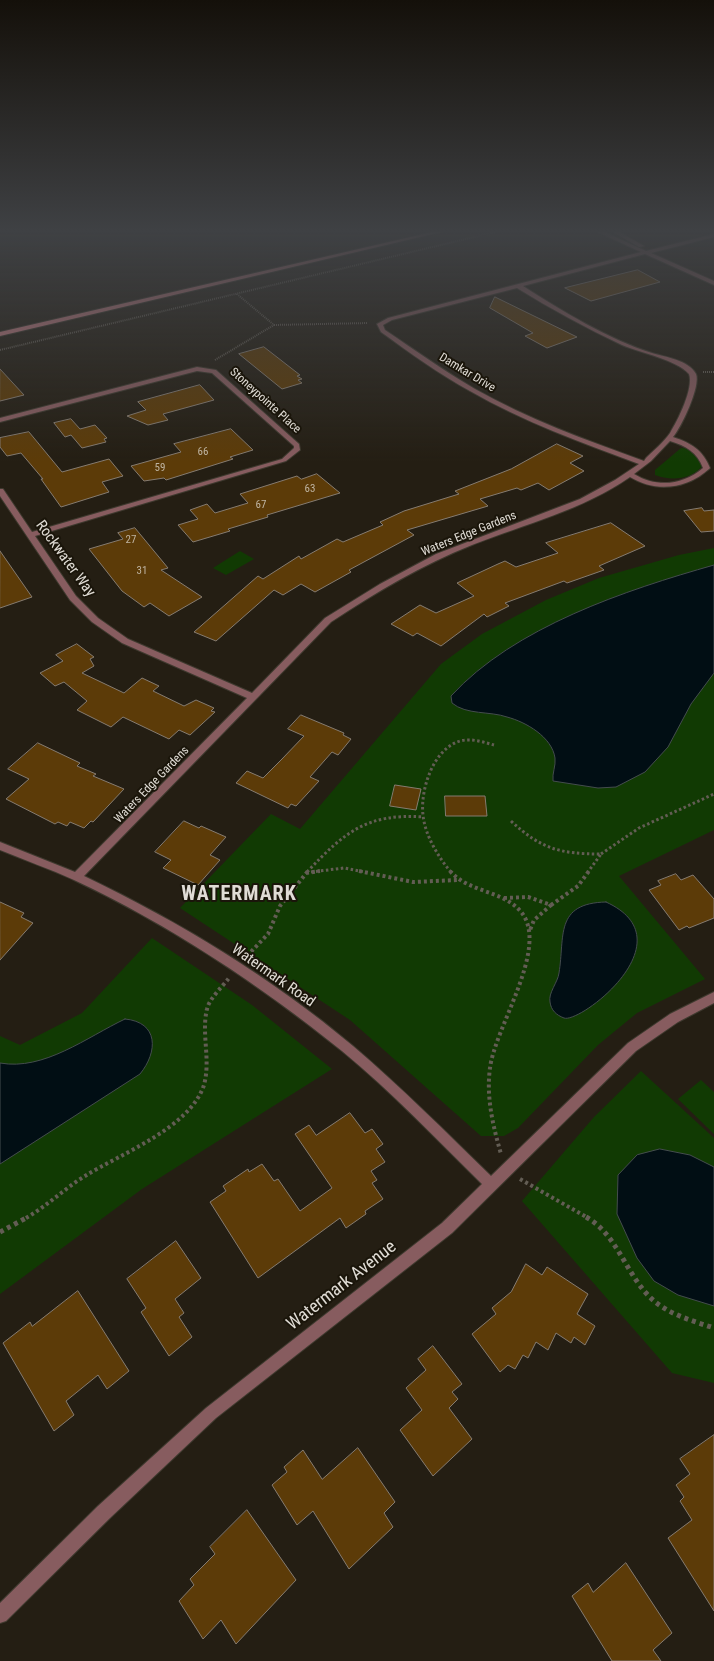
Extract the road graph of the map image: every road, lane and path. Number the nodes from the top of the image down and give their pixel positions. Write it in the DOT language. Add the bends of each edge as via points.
graph roads {
  1 [pos="118,307"];
  2 [pos="184,307"];
  3 [pos="252,307"];
  4 [pos="438,307"];
  5 [pos="553,307"];
  6 [pos="380,324"];
  7 [pos="274,325"];
  8 [pos="0,334"];
  9 [pos="0,350"];
  10 [pos="215,360"];
  11 [pos="0,420"];
  12 [pos="668,438"];
  13 [pos="644,463"];
  14 [pos="630,474"];
  15 [pos="0,490"];
  16 [pos="31,536"];
  17 [pos="253,697"];
  18 [pos="494,745"];
  19 [pos="714,794"];
  20 [pos="423,817"];
  21 [pos="511,821"];
  22 [pos="0,846"];
  23 [pos="601,854"];
  24 [pos="306,873"];
  25 [pos="77,877"];
  26 [pos="459,880"];
  27 [pos="504,898"];
  28 [pos="551,905"];
  29 [pos="529,931"];
  30 [pos="237,967"];
  31 [pos="714,997"];
  32 [pos="505,1170"];
  33 [pos="492,1185"];
  34 [pos="0,1232"];
  35 [pos="714,1328"];
  36 [pos="0,1616"];
  1 -- 8 [label="street"];
  2 -- 9 [label="path"];
  3 -- 7 [label="path"];
  4 -- 6 [label="street"];
  5 -- 12 [label="street, Waters Edge Gardens" via="598,332 688,368 694,378 691,391 681,419"];
  6 -- 7 [label="path"];
  6 -- 13 [label="street, Damkar Drive" via="382,331 419,357 485,397 564,433"];
  7 -- 10 [label="path"];
  11 -- 16 [label="street, Stoneypointe Place" via="207,368 297,445 298,449 284,460"];
  12 -- 13 [label="street, Waters Edge Gardens"];
  12 -- 14 [label="street" via="688,445 703,456 707,468 699,477 682,484 661,485 640,481"];
  13 -- 14 [label="street, Waters Edge Gardens"];
  14 -- 17 [label="street, Waters Edge Gardens" via="560,510 439,556 378,587 328,620"];
  15 -- 16 [label="street, Rockwater Way"];
  16 -- 17 [label="street, Rockwater Way" via="73,598 125,642"];
  17 -- 25 [label="street, Waters Edge Gardens"];
  18 -- 20 [label="path" via="461,741 446,748 424,782"];
  19 -- 23 [label="path" via="610,845"];
  20 -- 24 [label="path" via="386,817 349,830"];
  20 -- 26 [label="path" via="432,842"];
  21 -- 23 [label="path" via="542,847 574,854"];
  22 -- 25 [label="street, Watermark Road"];
  23 -- 28 [label="path" via="578,886"];
  24 -- 26 [label="path" via="344,868 413,882"];
  24 -- 30 [label="path" via="279,907 270,932"];
  25 -- 30 [label="street, Watermark Road" via="176,929"];
  26 -- 27 [label="path" via="487,894"];
  27 -- 28 [label="path" via="535,896"];
  27 -- 29 [label="path" via="523,914"];
  28 -- 29 [label="path" via="534,920"];
  29 -- 32 [label="path" via="527,956 512,1008 496,1038 489,1073 490,1117"];
  30 -- 33 [label="street, Watermark Road" via="326,1032"];
  30 -- 34 [label="path" via="207,1007 208,1066 203,1087 188,1110 158,1135 83,1177 42,1209"];
  31 -- 32 [label="street, Watermark Avenue" via="674,1018 632,1047"];
  32 -- 33 [label="street, Watermark Avenue"];
  32 -- 35 [label="path" via="597,1224 646,1293 675,1314"];
  33 -- 36 [label="street, Watermark Avenue" via="447,1228 211,1413 104,1512"];
}
